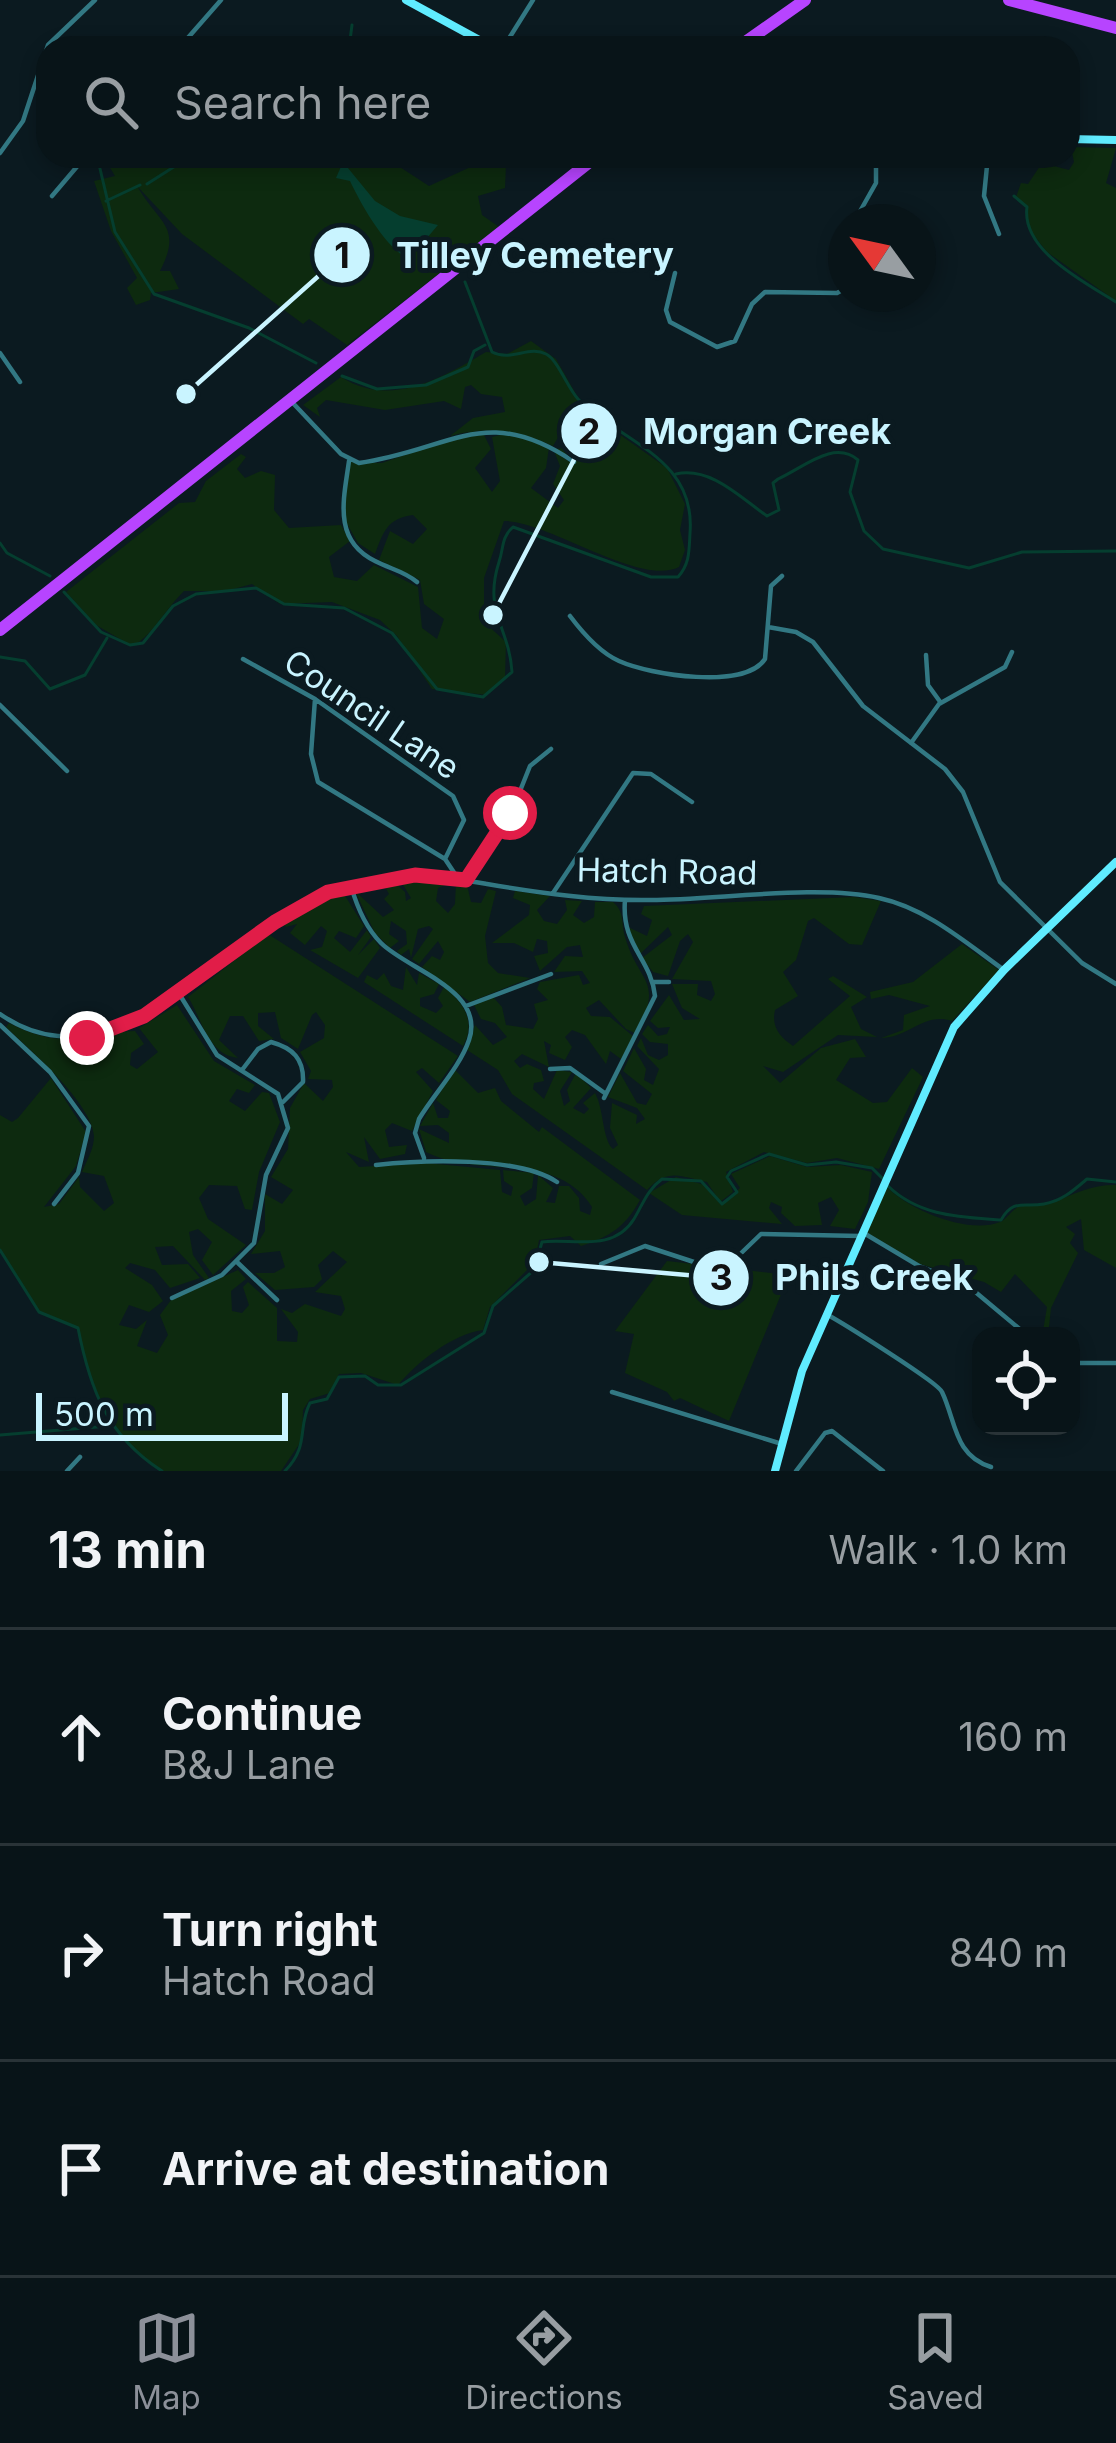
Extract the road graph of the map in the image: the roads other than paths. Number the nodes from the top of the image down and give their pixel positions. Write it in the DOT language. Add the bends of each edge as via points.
graph roads {
  1 [pos="95,0"];
  2 [pos="220,0"];
  3 [pos="406,0"];
  4 [pos="533,0"];
  5 [pos="805,0"];
  6 [pos="818,0"];
  7 [pos="1009,0"];
  8 [pos="1038,0"];
  9 [pos="1116,25"];
  10 [pos="57,36"];
  11 [pos="189,36"];
  12 [pos="465,36"];
  13 [pos="508,36"];
  14 [pos="754,36"];
  15 [pos="767,36"];
  16 [pos="36,81"];
  17 [pos="1080,139"];
  18 [pos="1116,140"];
  19 [pos="0,153"];
  20 [pos="76,168"];
  21 [pos="582,168"];
  22 [pos="593,168"];
  23 [pos="875,168"];
  24 [pos="987,168"];
  25 [pos="52,196"];
  26 [pos="864,204"];
  27 [pos="999,234"];
  28 [pos="457,271"];
  29 [pos="675,273"];
  30 [pos="828,293"];
  31 [pos="0,353"];
  32 [pos="20,382"];
  33 [pos="291,401"];
  34 [pos="349,460"];
  35 [pos="574,462"];
  36 [pos="782,576"];
  37 [pos="418,582"];
  38 [pos="570,616"];
  39 [pos="768,627"];
  40 [pos="0,630"];
  41 [pos="1012,652"];
  42 [pos="926,655"];
  43 [pos="243,659"];
  44 [pos="315,698"];
  45 [pos="941,703"];
  46 [pos="0,705"];
  47 [pos="911,743"];
  48 [pos="551,749"];
  49 [pos="67,771"];
  50 [pos="692,802"];
  51 [pos="445,859"];
  52 [pos="1116,862"];
  53 [pos="462,880"];
  54 [pos="351,886"];
  55 [pos="553,893"];
  56 [pos="625,900"];
  57 [pos="1048,927"];
  58 [pos="1004,970"];
  59 [pos="550,974"];
  60 [pos="654,982"];
  61 [pos="669,982"];
  62 [pos="1116,984"];
  63 [pos="178,992"];
  64 [pos="466,1006"];
  65 [pos="0,1015"];
  66 [pos="0,1025"];
  67 [pos="550,1069"];
  68 [pos="242,1070"];
  69 [pos="283,1102"];
  70 [pos="424,1158"];
  71 [pos="376,1165"];
  72 [pos="557,1182"];
  73 [pos="54,1204"];
  74 [pos="861,1234"];
  75 [pos="238,1263"];
  76 [pos="601,1264"];
  77 [pos="172,1298"];
  78 [pos="277,1300"];
  79 [pos="826,1314"];
  80 [pos="1017,1327"];
  81 [pos="1080,1363"];
  82 [pos="1116,1363"];
  83 [pos="612,1392"];
  84 [pos="782,1444"];
  85 [pos="80,1457"];
  86 [pos="991,1467"];
  87 [pos="67,1471"];
  88 [pos="775,1471"];
  89 [pos="796,1471"];
  90 [pos="884,1471"];
  1 -- 10 [label="street"];
  2 -- 11 [label="street"];
  3 -- 12 [label="street"];
  4 -- 13 [label="street"];
  5 -- 14 [label="highway"];
  6 -- 15 [label="highway"];
  7 -- 9 [label="highway"];
  8 -- 9 [label="highway"];
  16 -- 19 [label="street" via="23,122"];
  17 -- 18 [label="street"];
  20 -- 25 [label="street"];
  21 -- 28 [label="highway"];
  22 -- 28 [label="highway"];
  23 -- 26 [label="street"];
  24 -- 27 [label="street" via="984,196"];
  28 -- 33 [label="highway"];
  29 -- 30 [label="street" via="670,322 717,347 735,341 765,292"];
  31 -- 32 [label="street"];
  33 -- 34 [label="street"];
  33 -- 40 [label="highway"];
  34 -- 35 [label="street" via="382,460 473,430 526,434"];
  34 -- 37 [label="street" via="340,508 346,528 371,560"];
  36 -- 39 [label="street" via="771,586"];
  38 -- 39 [label="street" via="616,660 676,676 755,671 766,655"];
  39 -- 47 [label="street" via="810,639 855,698"];
  41 -- 45 [label="street" via="1005,667"];
  42 -- 45 [label="street" via="929,689"];
  43 -- 44 [label="street, Council Lane"];
  44 -- 51 [label="street" via="318,782"];
  44 -- 51 [label="street, Council Lane" via="458,801 463,824"];
  45 -- 47 [label="street"];
  46 -- 49 [label="street"];
  47 -- 57 [label="street" via="958,783 994,874"];
  48 -- 53 [label="street" via="530,766 514,806"];
  50 -- 55 [label="street" via="651,774 633,773"];
  51 -- 53 [label="street"];
  52 -- 57 [label="street"];
  53 -- 54 [label="street, Hatch Road" via="415,875"];
  53 -- 55 [label="street, Hatch Road"];
  54 -- 63 [label="street, Hatch Road" via="300,906"];
  54 -- 64 [label="street" via="381,943"];
  55 -- 56 [label="street, Hatch Road"];
  56 -- 58 [label="street, Hatch Road" via="881,898 930,918"];
  56 -- 60 [label="street" via="630,946"];
  57 -- 58 [label="street"];
  57 -- 62 [label="street"];
  58 -- 74 [label="street" via="953,1029"];
  59 -- 64 [label="street"];
  60 -- 61 [label="street"];
  60 -- 67 [label="street" via="652,1011 605,1096 569,1068"];
  63 -- 65 [label="street, Hatch Road" via="122,1028 87,1038 37,1034"];
  63 -- 68 [label="street" via="208,1046"];
  64 -- 70 [label="street" via="470,1037 419,1119"];
  66 -- 73 [label="street" via="50,1072 89,1126 78,1174"];
  68 -- 69 [label="street"];
  68 -- 69 [label="street" via="272,1042 290,1049 303,1080"];
  69 -- 75 [label="street" via="286,1139 266,1175 254,1243"];
  70 -- 71 [label="street"];
  70 -- 72 [label="street"];
  74 -- 76 [label="street" via="761,1234 735,1258 697,1262 645,1246"];
  74 -- 79 [label="street"];
  74 -- 80 [label="street" via="967,1285"];
  75 -- 77 [label="street"];
  75 -- 78 [label="street"];
  79 -- 84 [label="street"];
  79 -- 86 [label="street" via="928,1375 958,1441"];
  81 -- 82 [label="street"];
  83 -- 84 [label="street"];
  84 -- 88 [label="street"];
  85 -- 87 [label="street"];
  89 -- 90 [label="street" via="832,1431"];
}
